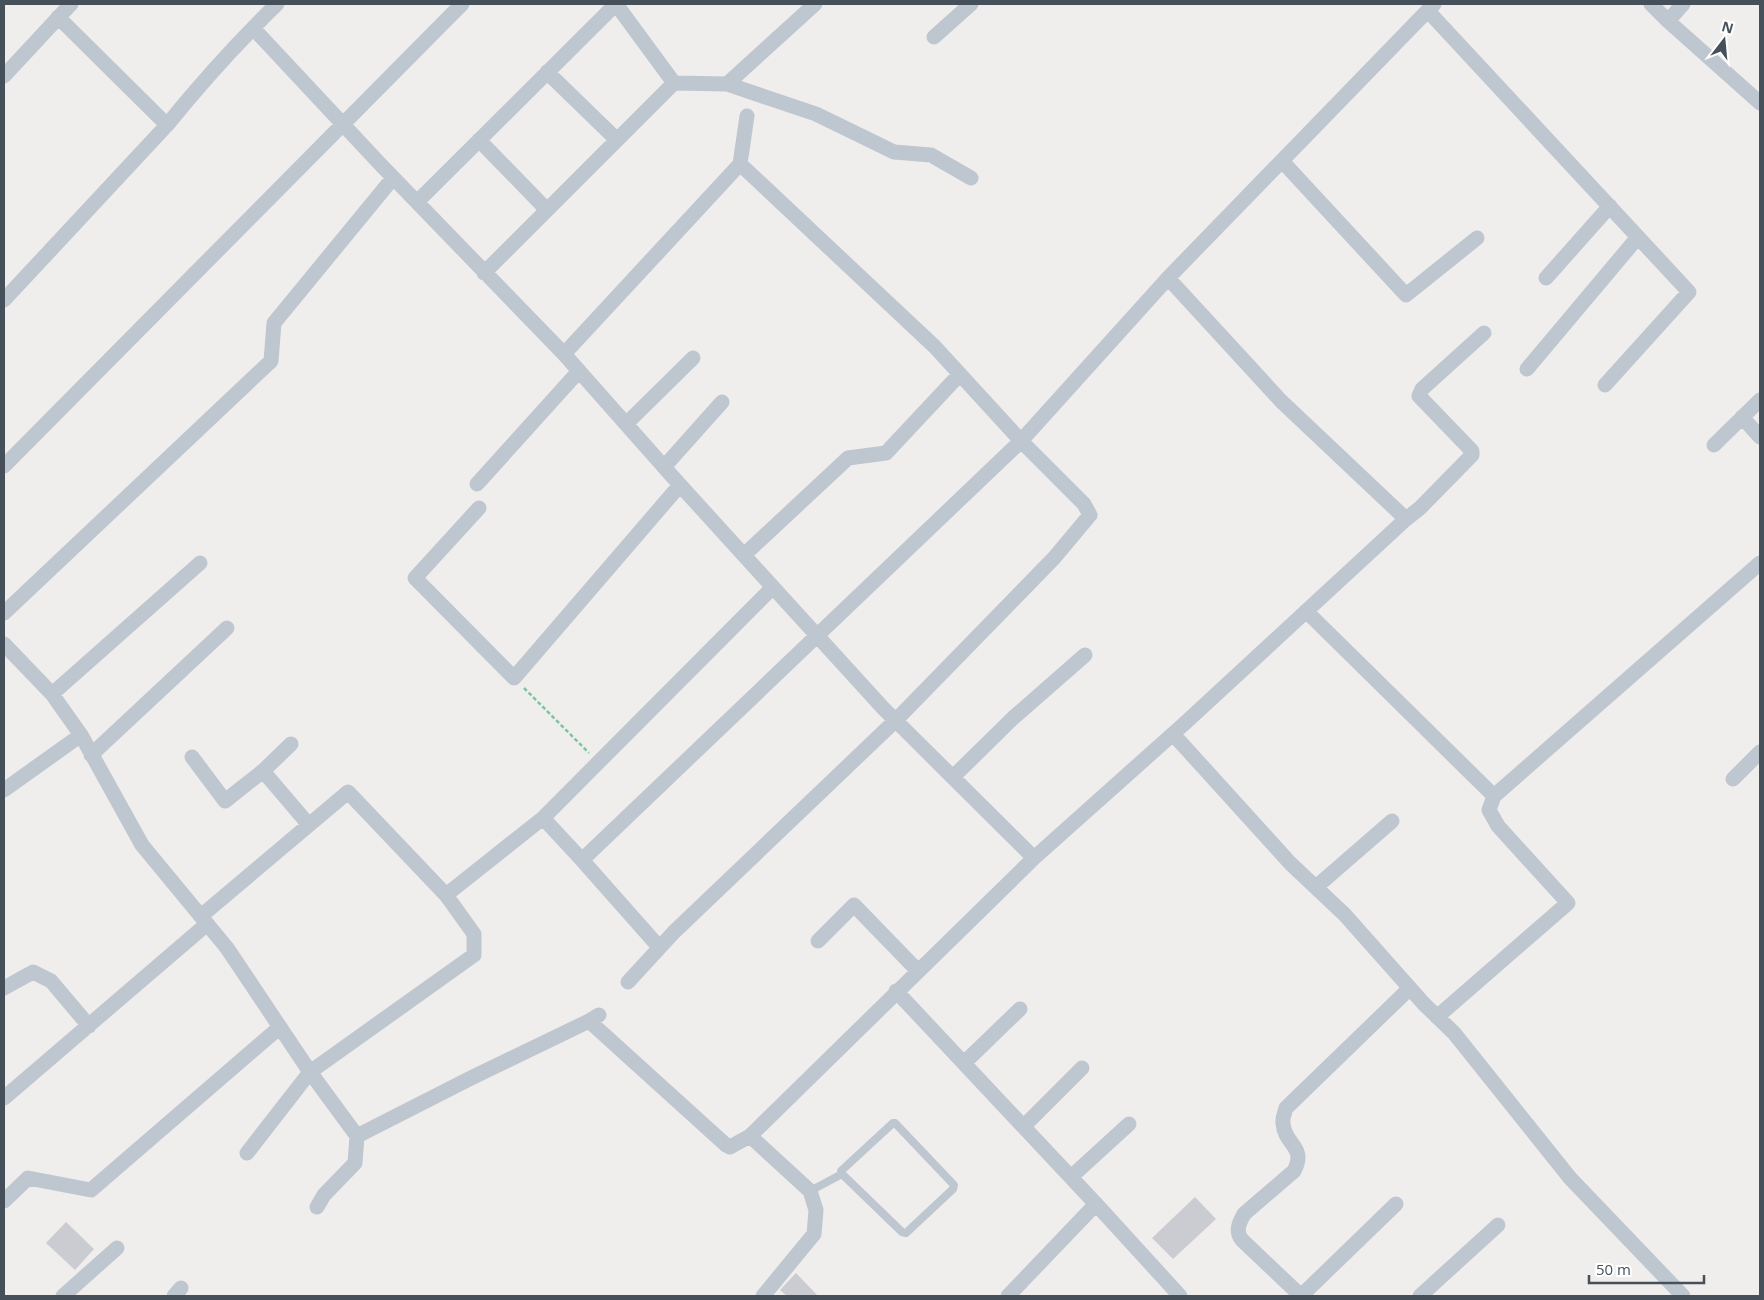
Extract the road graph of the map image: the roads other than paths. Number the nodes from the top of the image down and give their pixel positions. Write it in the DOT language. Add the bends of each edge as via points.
graph roads {
  1 [pos="71,4"];
  2 [pos="277,4"];
  3 [pos="462,4"];
  4 [pos="616,4"];
  5 [pos="815,4"];
  6 [pos="971,4"];
  7 [pos="1651,4"];
  8 [pos="1683,4"];
  9 [pos="1431,7"];
  10 [pos="58,17"];
  11 [pos="1668,21"];
  12 [pos="253,28"];
  13 [pos="934,37"];
  14 [pos="547,72"];
  15 [pos="4,76"];
  16 [pos="674,83"];
  17 [pos="727,84"];
  18 [pos="1760,104"];
  19 [pos="747,116"];
  20 [pos="342,124"];
  21 [pos="167,125"];
  22 [pos="479,140"];
  23 [pos="617,140"];
  24 [pos="1282,161"];
  25 [pos="740,164"];
  26 [pos="393,178"];
  27 [pos="971,178"];
  28 [pos="417,202"];
  29 [pos="1610,206"];
  30 [pos="547,210"];
  31 [pos="1638,236"];
  32 [pos="1477,238"];
  33 [pos="484,272"];
  34 [pos="1168,278"];
  35 [pos="1546,278"];
  36 [pos="4,300"];
  37 [pos="1484,333"];
  38 [pos="564,354"];
  39 [pos="693,358"];
  40 [pos="1527,369"];
  41 [pos="580,372"];
  42 [pos="960,374"];
  43 [pos="1605,385"];
  44 [pos="1760,400"];
  45 [pos="722,402"];
  46 [pos="1742,418"];
  47 [pos="626,424"];
  48 [pos="1760,437"];
  49 [pos="1021,441"];
  50 [pos="1714,446"];
  51 [pos="4,466"];
  52 [pos="664,467"];
  53 [pos="477,484"];
  54 [pos="680,485"];
  55 [pos="479,508"];
  56 [pos="1406,519"];
  57 [pos="744,555"];
  58 [pos="200,563"];
  59 [pos="1760,563"];
  60 [pos="773,587"];
  61 [pos="1306,611"];
  62 [pos="4,613"];
  63 [pos="227,628"];
  64 [pos="817,635"];
  65 [pos="4,644"];
  66 [pos="1085,655"];
  67 [pos="52,694"];
  68 [pos="896,720"];
  69 [pos="1173,734"];
  70 [pos="81,735"];
  71 [pos="291,744"];
  72 [pos="1760,752"];
  73 [pos="91,754"];
  74 [pos="192,758"];
  75 [pos="263,772"];
  76 [pos="953,777"];
  77 [pos="1733,779"];
  78 [pos="4,790"];
  79 [pos="1494,796"];
  80 [pos="543,818"];
  81 [pos="1392,821"];
  82 [pos="309,825"];
  83 [pos="1034,858"];
  84 [pos="582,860"];
  85 [pos="1316,887"];
  86 [pos="446,895"];
  87 [pos="204,920"];
  88 [pos="818,941"];
  89 [pos="659,947"];
  90 [pos="918,971"];
  91 [pos="628,982"];
  92 [pos="4,988"];
  93 [pos="1410,988"];
  94 [pos="896,992"];
  95 [pos="1020,1009"];
  96 [pos="1437,1017"];
  97 [pos="89,1026"];
  98 [pos="280,1027"];
  99 [pos="964,1063"];
  100 [pos="1082,1068"];
  101 [pos="310,1072"];
  102 [pos="4,1098"];
  103 [pos="1129,1124"];
  104 [pos="1024,1126"];
  105 [pos="357,1136"];
  106 [pos="750,1136"];
  107 [pos="247,1153"];
  108 [pos="842,1174"];
  109 [pos="1071,1177"];
  110 [pos="810,1191"];
  111 [pos="4,1201"];
  112 [pos="1096,1204"];
  113 [pos="1396,1204"];
  114 [pos="317,1207"];
  115 [pos="1498,1225"];
  116 [pos="117,1248"];
  117 [pos="1171,1293"];
  118 [pos="63,1296"];
  119 [pos="763,1296"];
  120 [pos="1008,1296"];
  121 [pos="1301,1296"];
  122 [pos="1420,1296"];
  123 [pos="1683,1296"];
  1 -- 10 [label="street"];
  2 -- 12 [label="street"];
  3 -- 20 [label="street"];
  4 -- 14 [label="street"];
  4 -- 16 [label="street"];
  5 -- 17 [label="street"];
  6 -- 13 [label="street"];
  7 -- 11 [label="street"];
  8 -- 11 [label="street"];
  9 -- 24 [label="street"];
  9 -- 29 [label="street"];
  10 -- 15 [label="street"];
  10 -- 21 [label="street"];
  11 -- 18 [label="street"];
  12 -- 20 [label="street"];
  12 -- 21 [label="street"];
  14 -- 22 [label="street"];
  14 -- 23 [label="street"];
  16 -- 17 [label="street"];
  16 -- 23 [label="street"];
  17 -- 27 [label="street" via="816,114 894,152 931,155"];
  19 -- 25 [label="street"];
  20 -- 26 [label="street"];
  20 -- 51 [label="street"];
  21 -- 36 [label="street"];
  22 -- 28 [label="street"];
  22 -- 30 [label="street"];
  23 -- 30 [label="street"];
  24 -- 32 [label="street" via="1406,295"];
  24 -- 34 [label="street"];
  25 -- 38 [label="street"];
  25 -- 42 [label="street"];
  26 -- 28 [label="street"];
  26 -- 62 [label="street" via="274,322 271,362"];
  28 -- 33 [label="street"];
  29 -- 31 [label="street"];
  29 -- 35 [label="street"];
  30 -- 33 [label="street"];
  31 -- 40 [label="street"];
  31 -- 43 [label="street" via="1689,292"];
  33 -- 38 [label="street"];
  34 -- 49 [label="street"];
  34 -- 56 [label="street" via="1281,401"];
  37 -- 56 [label="street" via="1418,396 1472,454"];
  38 -- 41 [label="street"];
  39 -- 47 [label="street"];
  41 -- 47 [label="street"];
  41 -- 53 [label="street"];
  42 -- 49 [label="street"];
  42 -- 57 [label="street" via="886,453 848,458"];
  44 -- 46 [label="street"];
  45 -- 52 [label="street"];
  46 -- 48 [label="street"];
  46 -- 50 [label="street"];
  47 -- 52 [label="street"];
  49 -- 64 [label="street"];
  49 -- 68 [label="street" via="1084,504 1090,515 1054,558"];
  52 -- 54 [label="street"];
  54 -- 55 [label="street" via="514,678 415,578"];
  54 -- 57 [label="street"];
  56 -- 61 [label="street"];
  57 -- 60 [label="street"];
  58 -- 67 [label="street"];
  59 -- 79 [label="street"];
  60 -- 64 [label="street"];
  60 -- 80 [label="street"];
  61 -- 69 [label="street"];
  61 -- 79 [label="street"];
  63 -- 73 [label="street"];
  64 -- 68 [label="street"];
  64 -- 84 [label="street"];
  65 -- 67 [label="street"];
  66 -- 76 [label="street" via="1013,718"];
  67 -- 70 [label="street"];
  68 -- 76 [label="street"];
  68 -- 89 [label="street"];
  69 -- 83 [label="street"];
  69 -- 85 [label="street" via="1277,850"];
  70 -- 73 [label="street"];
  70 -- 78 [label="street"];
  71 -- 75 [label="street"];
  72 -- 77 [label="street"];
  73 -- 87 [label="street" via="142,845"];
  74 -- 75 [label="street" via="225,801"];
  75 -- 82 [label="street"];
  76 -- 83 [label="street"];
  79 -- 96 [label="street" via="1489,810 1498,826 1568,903"];
  80 -- 84 [label="street"];
  80 -- 86 [label="street"];
  81 -- 85 [label="street"];
  82 -- 86 [label="street" via="348,792"];
  82 -- 87 [label="street"];
  83 -- 90 [label="street"];
  84 -- 89 [label="street"];
  85 -- 93 [label="street"];
  86 -- 101 [label="street" via="474,934 474,955"];
  87 -- 97 [label="street"];
  87 -- 98 [label="street" via="227,948"];
  88 -- 90 [label="street" via="854,905"];
  89 -- 91 [label="street"];
  90 -- 94 [label="street"];
  92 -- 97 [label="street" via="33,972 42,975 51,980"];
  93 -- 96 [label="street"];
  93 -- 121 [label="street" via="1286,1108 1283,1123 1298,1152 1297,1164 1294,1171 1239,1222 1242,1240"];
  94 -- 99 [label="street"];
  94 -- 106 [label="street"];
  95 -- 99 [label="street"];
  96 -- 123 [label="street" via="1471,1053 1570,1178"];
  97 -- 102 [label="street"];
  98 -- 101 [label="street"];
  98 -- 111 [label="street" via="92,1190 28,1178"];
  99 -- 104 [label="street"];
  100 -- 104 [label="street"];
  101 -- 105 [label="street"];
  101 -- 107 [label="street"];
  103 -- 109 [label="street"];
  104 -- 109 [label="street"];
  105 -- 106 [label="street" via="594,1018 726,1145"];
  105 -- 114 [label="street" via="355,1163 324,1195"];
  106 -- 110 [label="street"];
  108 -- 108 [label="lane" via="841,1171 895,1123 954,1185 906,1232 902,1232"];
  108 -- 110 [label="lane"];
  109 -- 112 [label="street"];
  110 -- 119 [label="street" via="816,1210 814,1234"];
  112 -- 117 [label="street"];
  112 -- 120 [label="street"];
  113 -- 121 [label="street"];
  115 -- 122 [label="street"];
  116 -- 118 [label="street"];
}
